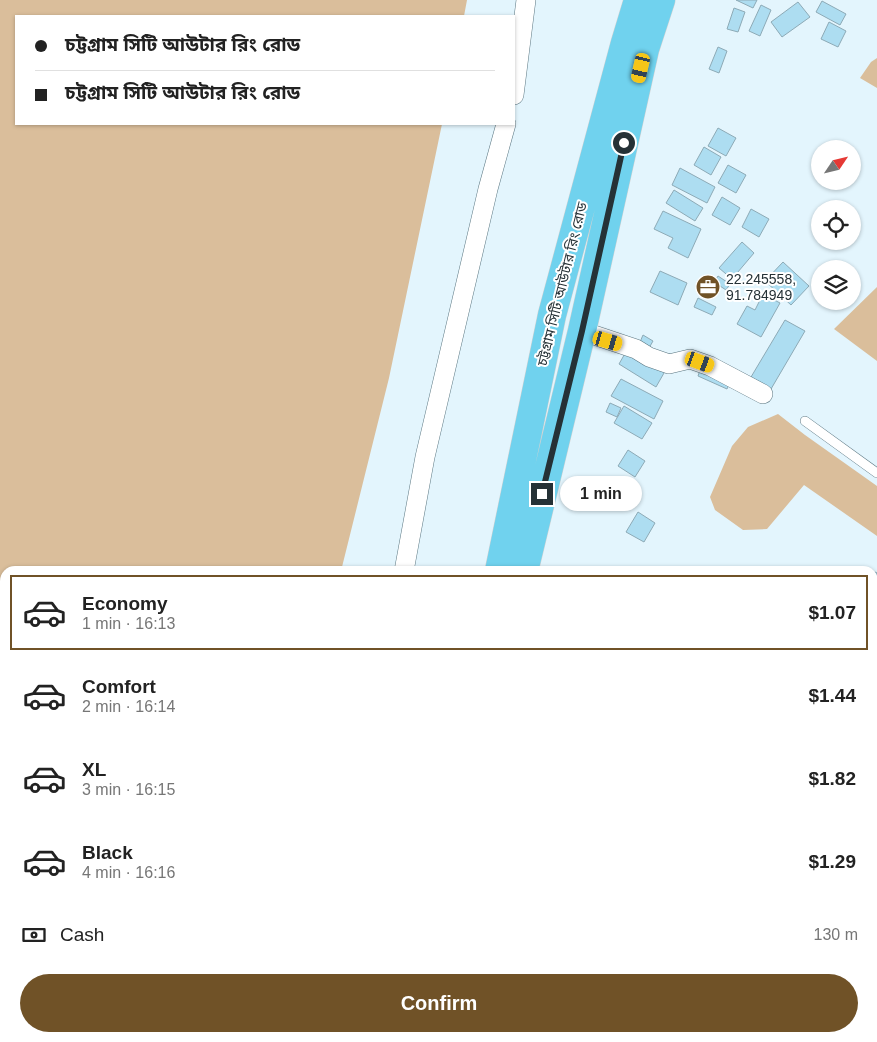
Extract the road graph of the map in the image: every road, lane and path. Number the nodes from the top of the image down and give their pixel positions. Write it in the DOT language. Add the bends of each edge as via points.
graph roads {
  1 [pos="526,0"];
  2 [pos="638,0"];
  3 [pos="661,0"];
  4 [pos="515,87"];
  5 [pos="506,125"];
  6 [pos="582,331"];
  7 [pos="763,394"];
  8 [pos="805,421"];
  9 [pos="877,473"];
  10 [pos="405,566"];
  11 [pos="500,566"];
  12 [pos="525,566"];
  1 -- 4 [label="street"];
  2 -- 11 [label="main road, চট্টগ্রাম সিটি আউটার রিং রোড" via="552,315"];
  3 -- 6 [label="main road, চট্টগ্রাম সিটি আউটার রিং রোড" via="645,49"];
  5 -- 10 [label="street" via="425,457"];
  6 -- 7 [label="street" via="636,349 668,364 690,359 696,361"];
  6 -- 12 [label="main road, চট্টগ্রাম সিটি আউটার রিং রোড"];
  8 -- 9 [label="lane"];
}
